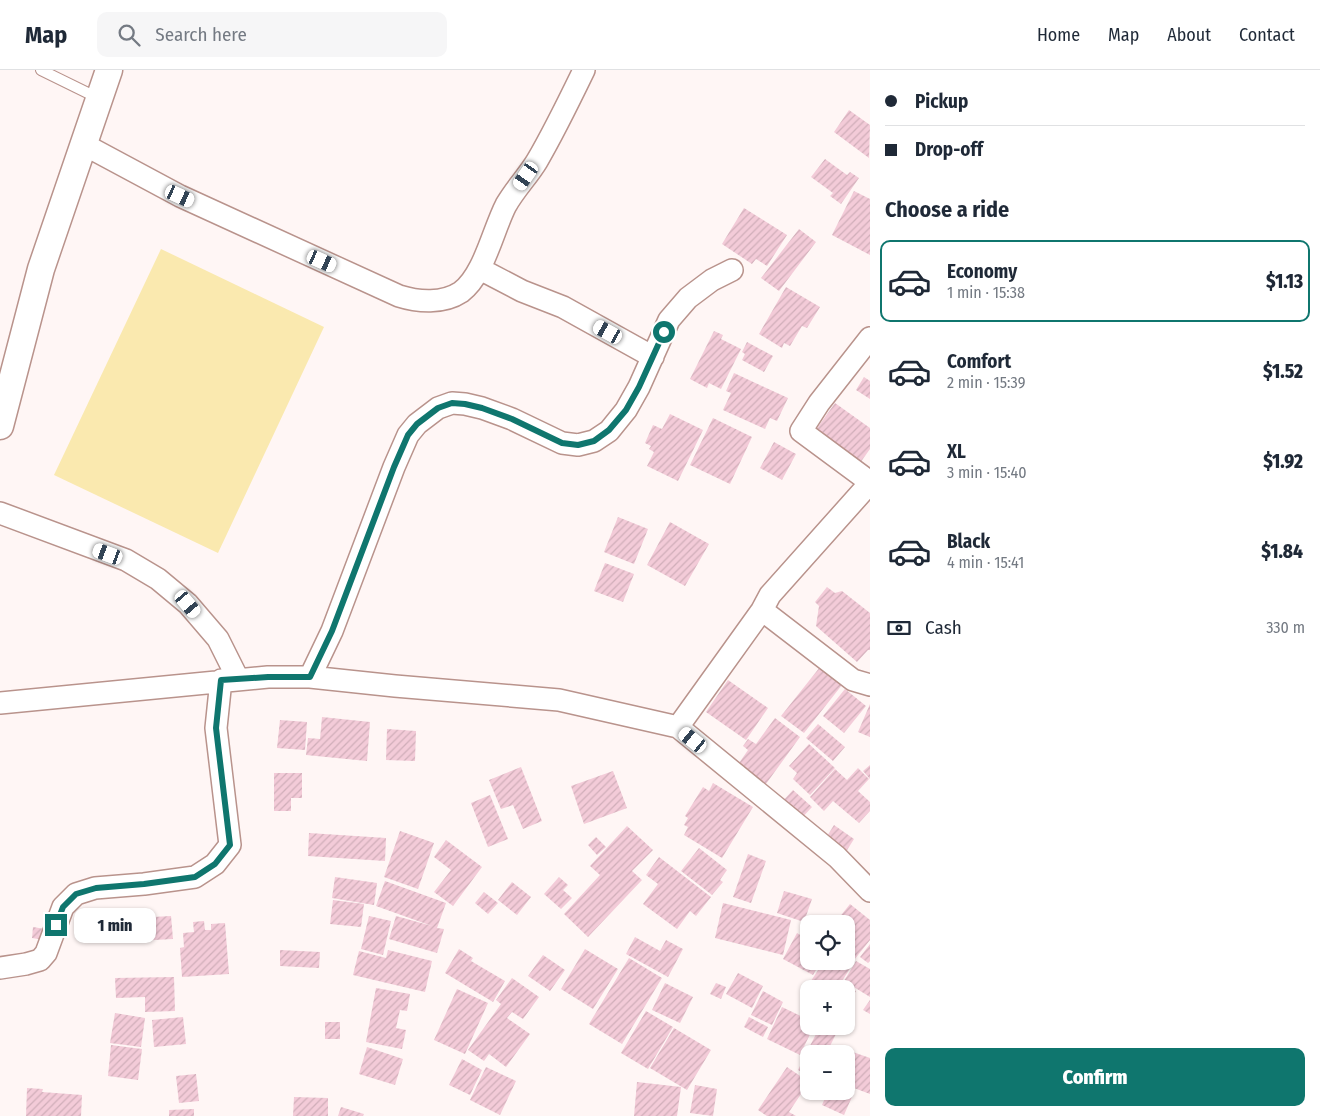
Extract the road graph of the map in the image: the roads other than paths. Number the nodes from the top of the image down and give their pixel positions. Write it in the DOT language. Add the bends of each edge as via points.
graph roads {
  1 [pos="42,70"];
  2 [pos="110,70"];
  3 [pos="584,70"];
  4 [pos="99,98"];
  5 [pos="83,144"];
  6 [pos="480,269"];
  7 [pos="732,270"];
  8 [pos="870,338"];
  9 [pos="653,357"];
  10 [pos="0,426"];
  11 [pos="870,483"];
  12 [pos="0,513"];
  13 [pos="762,610"];
  14 [pos="310,677"];
  15 [pos="230,680"];
  16 [pos="870,684"];
  17 [pos="0,703"];
  18 [pos="678,727"];
  19 [pos="870,891"];
  20 [pos="0,968"];
  1 -- 4 [label="lane"];
  2 -- 4 [label="street"];
  3 -- 6 [label="street" via="536,162 507,204"];
  4 -- 5 [label="street"];
  5 -- 6 [label="street" via="180,196 414,301 446,299 461,292"];
  5 -- 10 [label="street" via="41,269"];
  6 -- 9 [label="street" via="522,291 563,307"];
  7 -- 9 [label="street" via="688,298 669,320"];
  8 -- 11 [label="street" via="818,403 801,431"];
  9 -- 14 [label="street" via="626,410 609,430 594,441 578,445 562,443 512,419 465,404 452,403 438,408 417,424 408,435 394,467 332,631"];
  11 -- 13 [label="street" via="770,595"];
  12 -- 15 [label="street" via="126,560 158,579 188,604 218,639"];
  13 -- 16 [label="street" via="853,680"];
  13 -- 18 [label="street"];
  14 -- 15 [label="street"];
  14 -- 18 [label="street" via="559,700"];
  15 -- 17 [label="street"];
  15 -- 20 [label="street" via="216,728 230,845 220,858 195,877 96,888 76,894 63,907 46,953 40,960"];
  18 -- 19 [label="street" via="837,857"];
}
